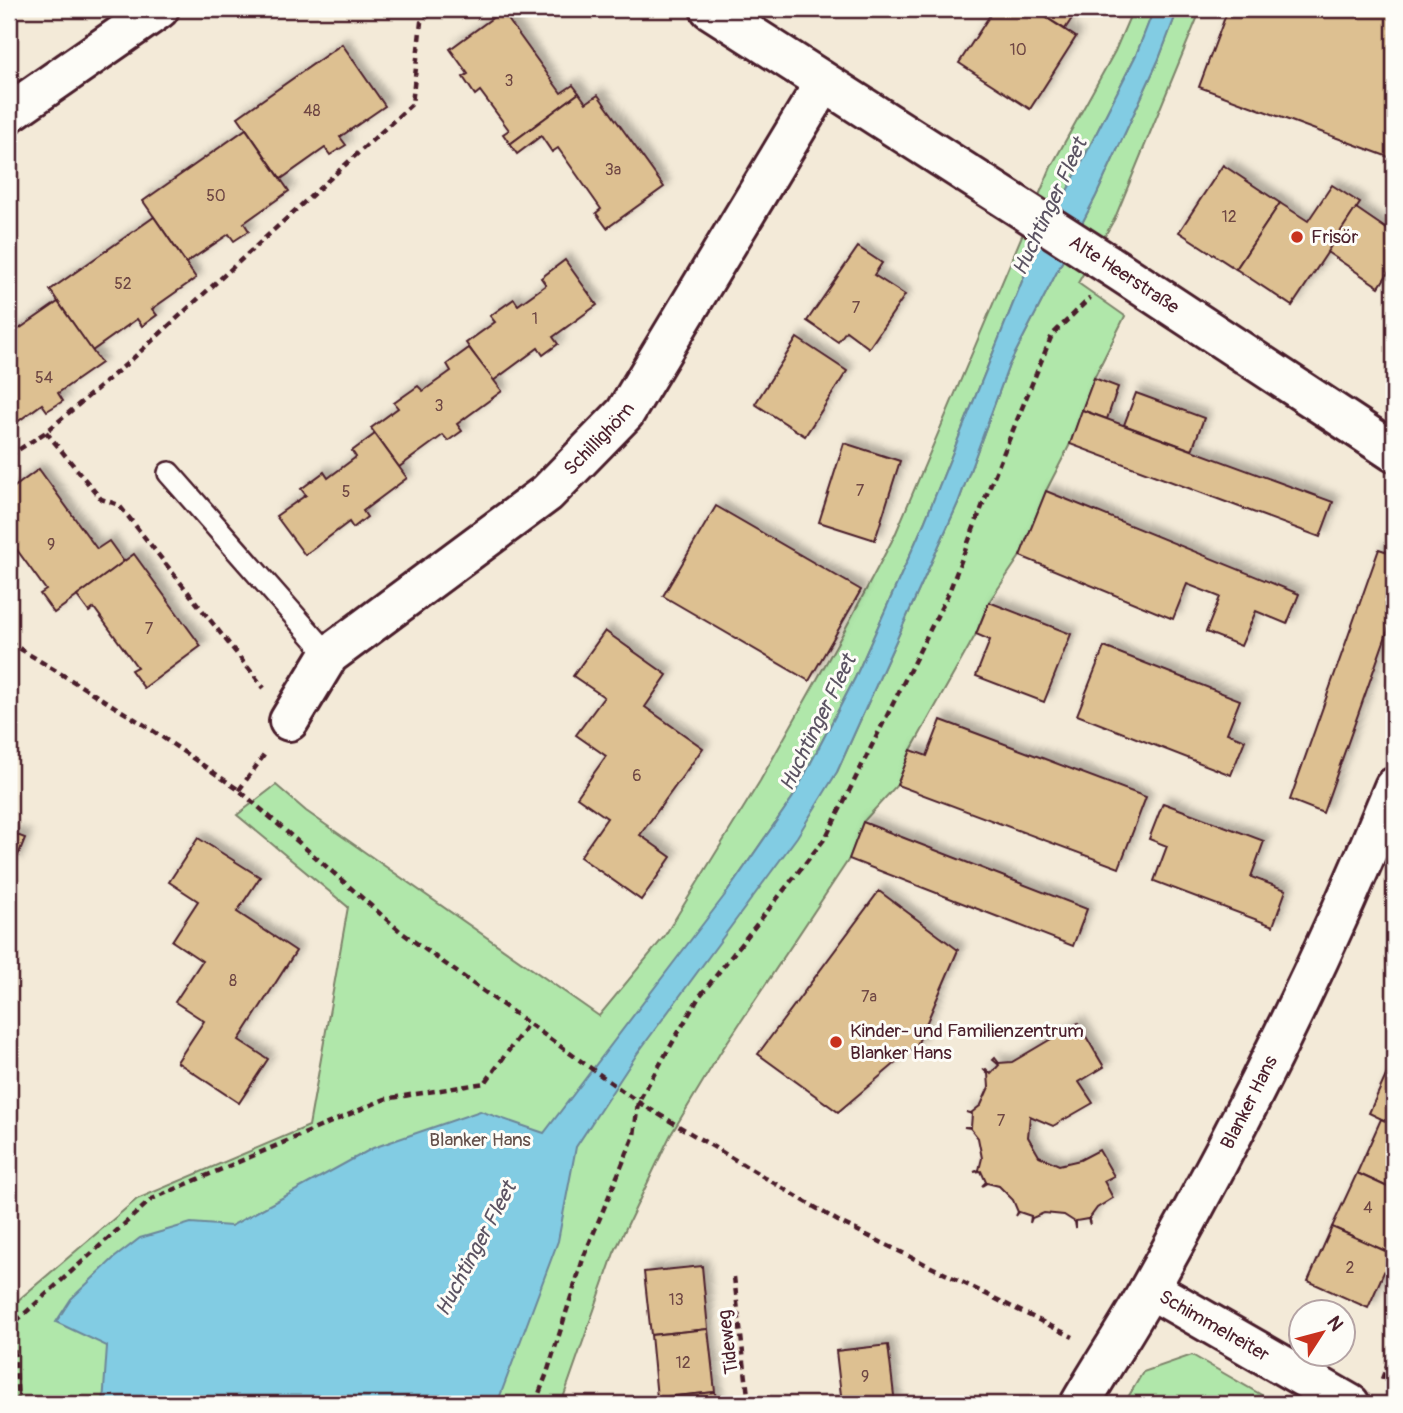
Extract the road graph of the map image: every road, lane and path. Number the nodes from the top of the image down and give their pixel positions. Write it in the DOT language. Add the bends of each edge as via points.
graph roads {
  1 [pos="159,9"];
  2 [pos="436,9"];
  3 [pos="710,9"];
  4 [pos="824,83"];
  5 [pos="9,113"];
  6 [pos="1119,271"];
  7 [pos="46,432"];
  8 [pos="1394,452"];
  9 [pos="9,456"];
  10 [pos="169,473"];
  11 [pos="9,642"];
  12 [pos="330,655"];
  13 [pos="289,721"];
  14 [pos="1394,787"];
  15 [pos="528,1024"];
  16 [pos="638,1102"];
  17 [pos="734,1276"];
  18 [pos="1150,1289"];
  19 [pos="1394,1348"];
  20 [pos="1107,1357"];
  21 [pos="1381,1382"];
  22 [pos="18,1404"];
  23 [pos="535,1404"];
  24 [pos="749,1404"];
  25 [pos="1080,1404"];
  26 [pos="1350,1404"];
  1 -- 5 [label="street"];
  2 -- 7 [label="path" via="421,23 412,104"];
  3 -- 4 [label="street, Alte Heerstraße"];
  4 -- 6 [label="street, Alte Heerstraße"];
  4 -- 12 [label="street, Schillighörn" via="625,413 547,493"];
  6 -- 8 [label="street, Alte Heerstraße"];
  6 -- 16 [label="path" via="1052,335 949,593 826,837 699,996"];
  7 -- 9 [label="path"];
  7 -- 13 [label="path" via="101,499 119,505"];
  10 -- 12 [label="lane"];
  11 -- 15 [label="path" via="239,790 401,932"];
  12 -- 13 [label="street, Schillighörn"];
  14 -- 18 [label="street, Blanker Hans" via="1306,990"];
  15 -- 16 [label="path"];
  15 -- 22 [label="path" via="485,1083 384,1099 152,1199 13,1324"];
  16 -- 20 [label="path" via="838,1221"];
  16 -- 23 [label="path" via="634,1136 584,1256"];
  17 -- 24 [label="path, Tideweg"];
  18 -- 20 [label="street, Blanker Hans"];
  18 -- 26 [label="street, Schimmelreiter"];
  19 -- 21 [label="path"];
  20 -- 25 [label="street, Blanker Hans"];
}
